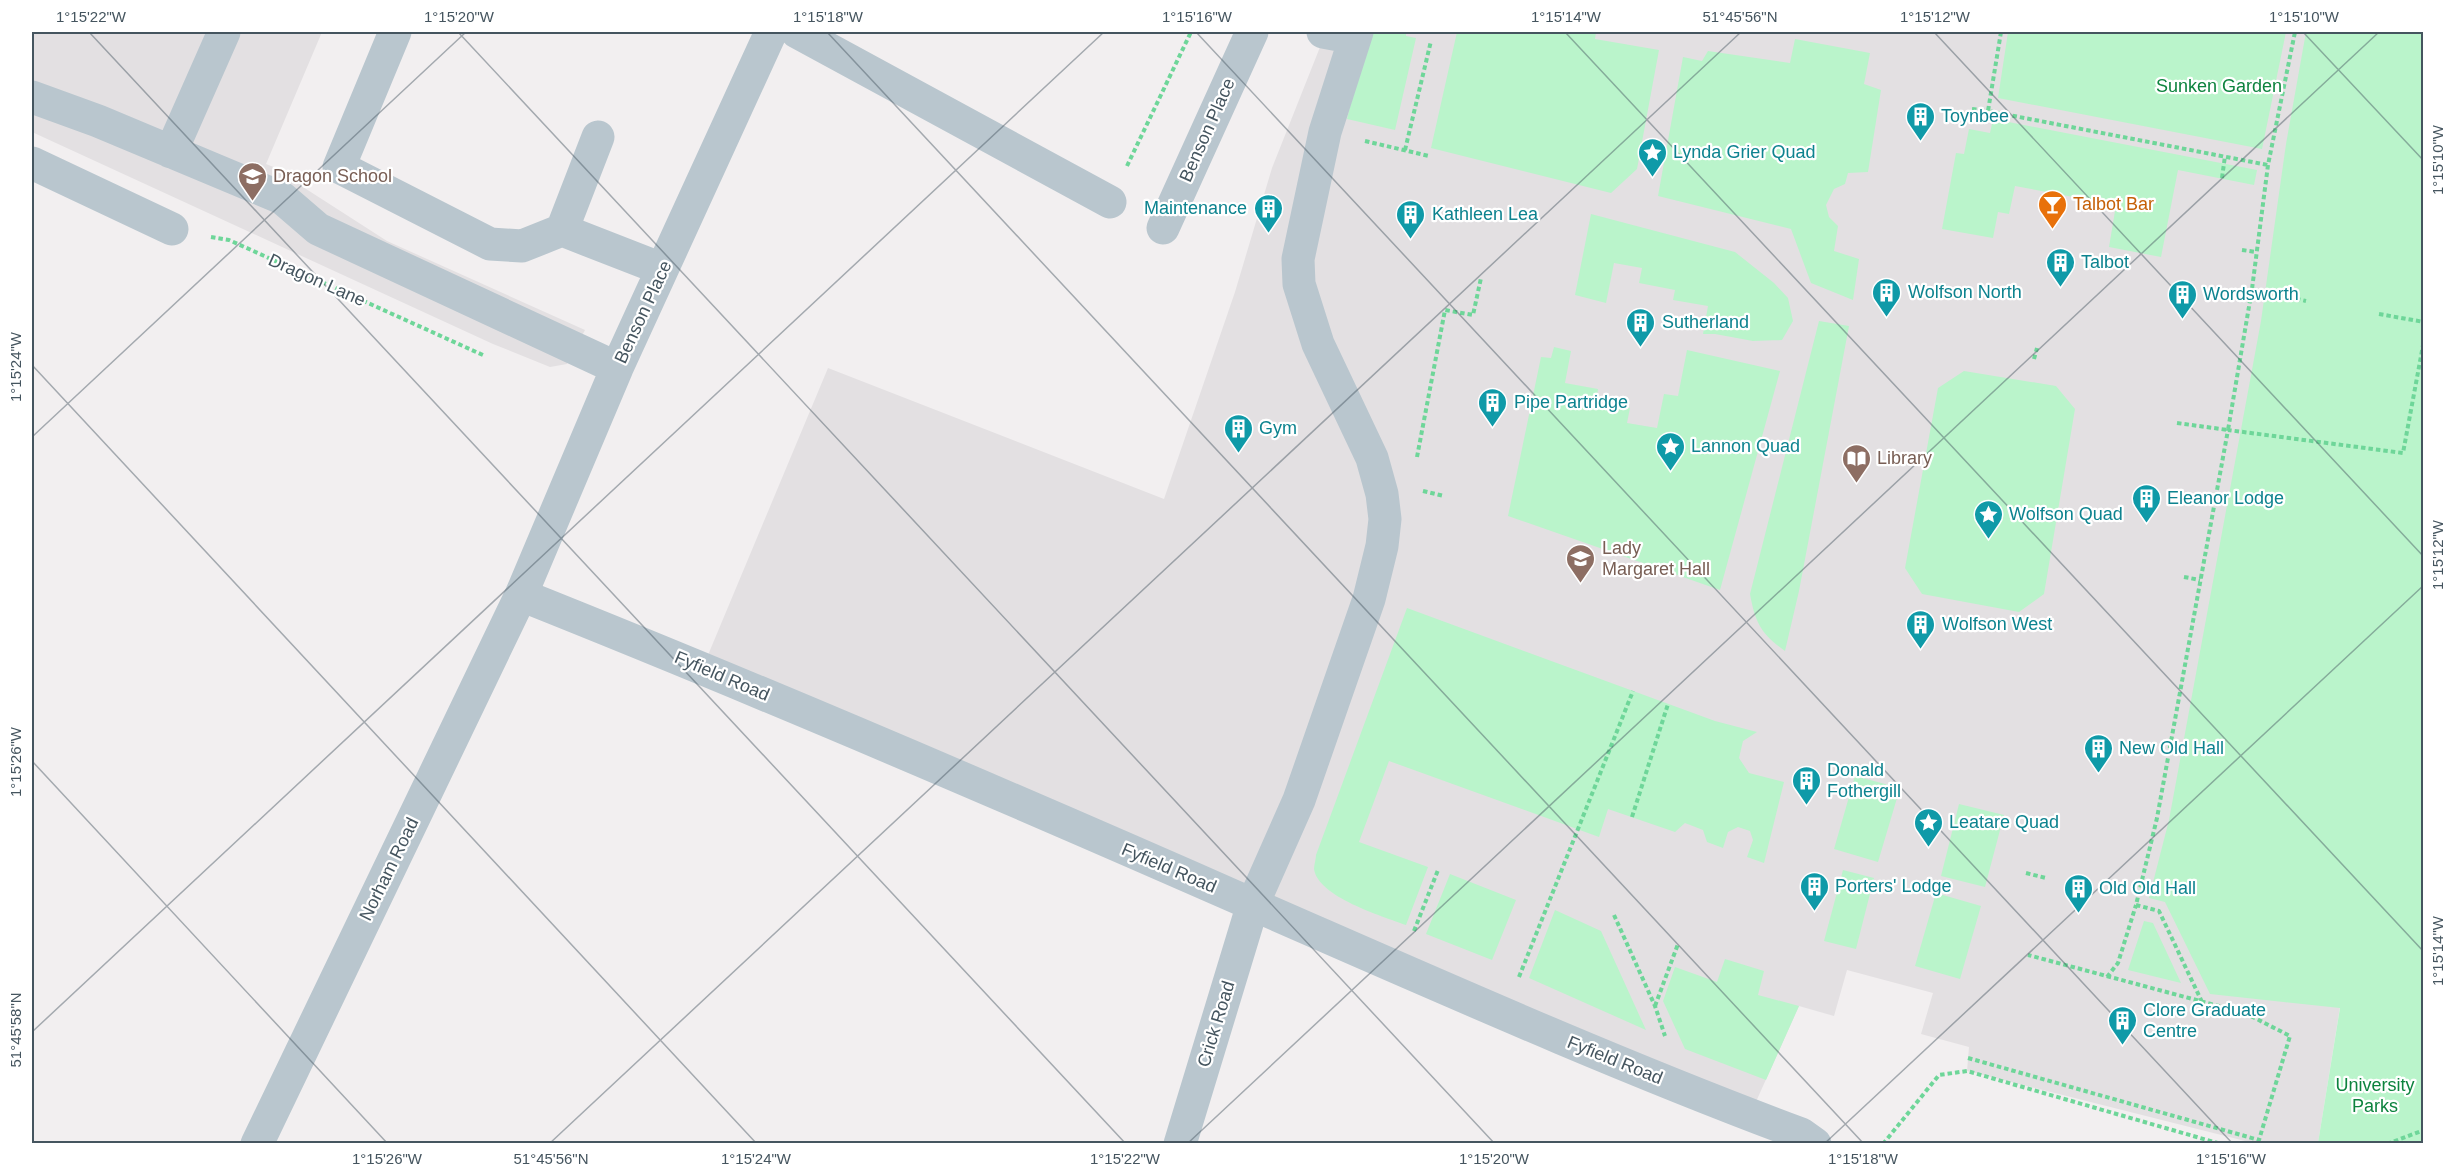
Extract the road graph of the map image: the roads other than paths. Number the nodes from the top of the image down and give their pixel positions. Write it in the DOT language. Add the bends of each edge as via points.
graph roads {
  1 [pos="224,32"];
  2 [pos="395,32"];
  3 [pos="771,32"];
  4 [pos="797,32"];
  5 [pos="1252,32"];
  6 [pos="1323,32"];
  7 [pos="1356,35"];
  8 [pos="32,97"];
  9 [pos="598,137"];
  10 [pos="171,152"];
  11 [pos="32,163"];
  12 [pos="1110,202"];
  13 [pos="1163,228"];
  14 [pos="172,230"];
  15 [pos="562,230"];
  16 [pos="663,269"];
  17 [pos="617,368"];
  18 [pos="521,595"];
  19 [pos="1253,904"];
  20 [pos="257,1143"];
  21 [pos="1180,1143"];
  22 [pos="1815,1143"];
  1 -- 10 [label="street"];
  2 -- 15 [label="street" via="339,167 490,244 522,246"];
  3 -- 16 [label="street, Benson Place"];
  4 -- 12 [label="street"];
  5 -- 13 [label="street, Benson Place"];
  6 -- 7 [label="street"];
  7 -- 19 [label="street, Crick Road" via="1325,132 1298,259 1299,284 1318,344 1372,458 1385,519 1382,546 1369,599 1299,800"];
  8 -- 10 [label="street"];
  9 -- 15 [label="street"];
  10 -- 17 [label="street" via="282,198 318,229"];
  11 -- 14 [label="street"];
  15 -- 16 [label="street"];
  16 -- 17 [label="street, Benson Place"];
  17 -- 18 [label="street, Benson Place"];
  18 -- 19 [label="street, Fyfield Road" via="702,667"];
  18 -- 20 [label="street, Norham Road"];
  19 -- 21 [label="street, Crick Road"];
  19 -- 22 [label="street, Fyfield Road" via="1504,1015"];
}
